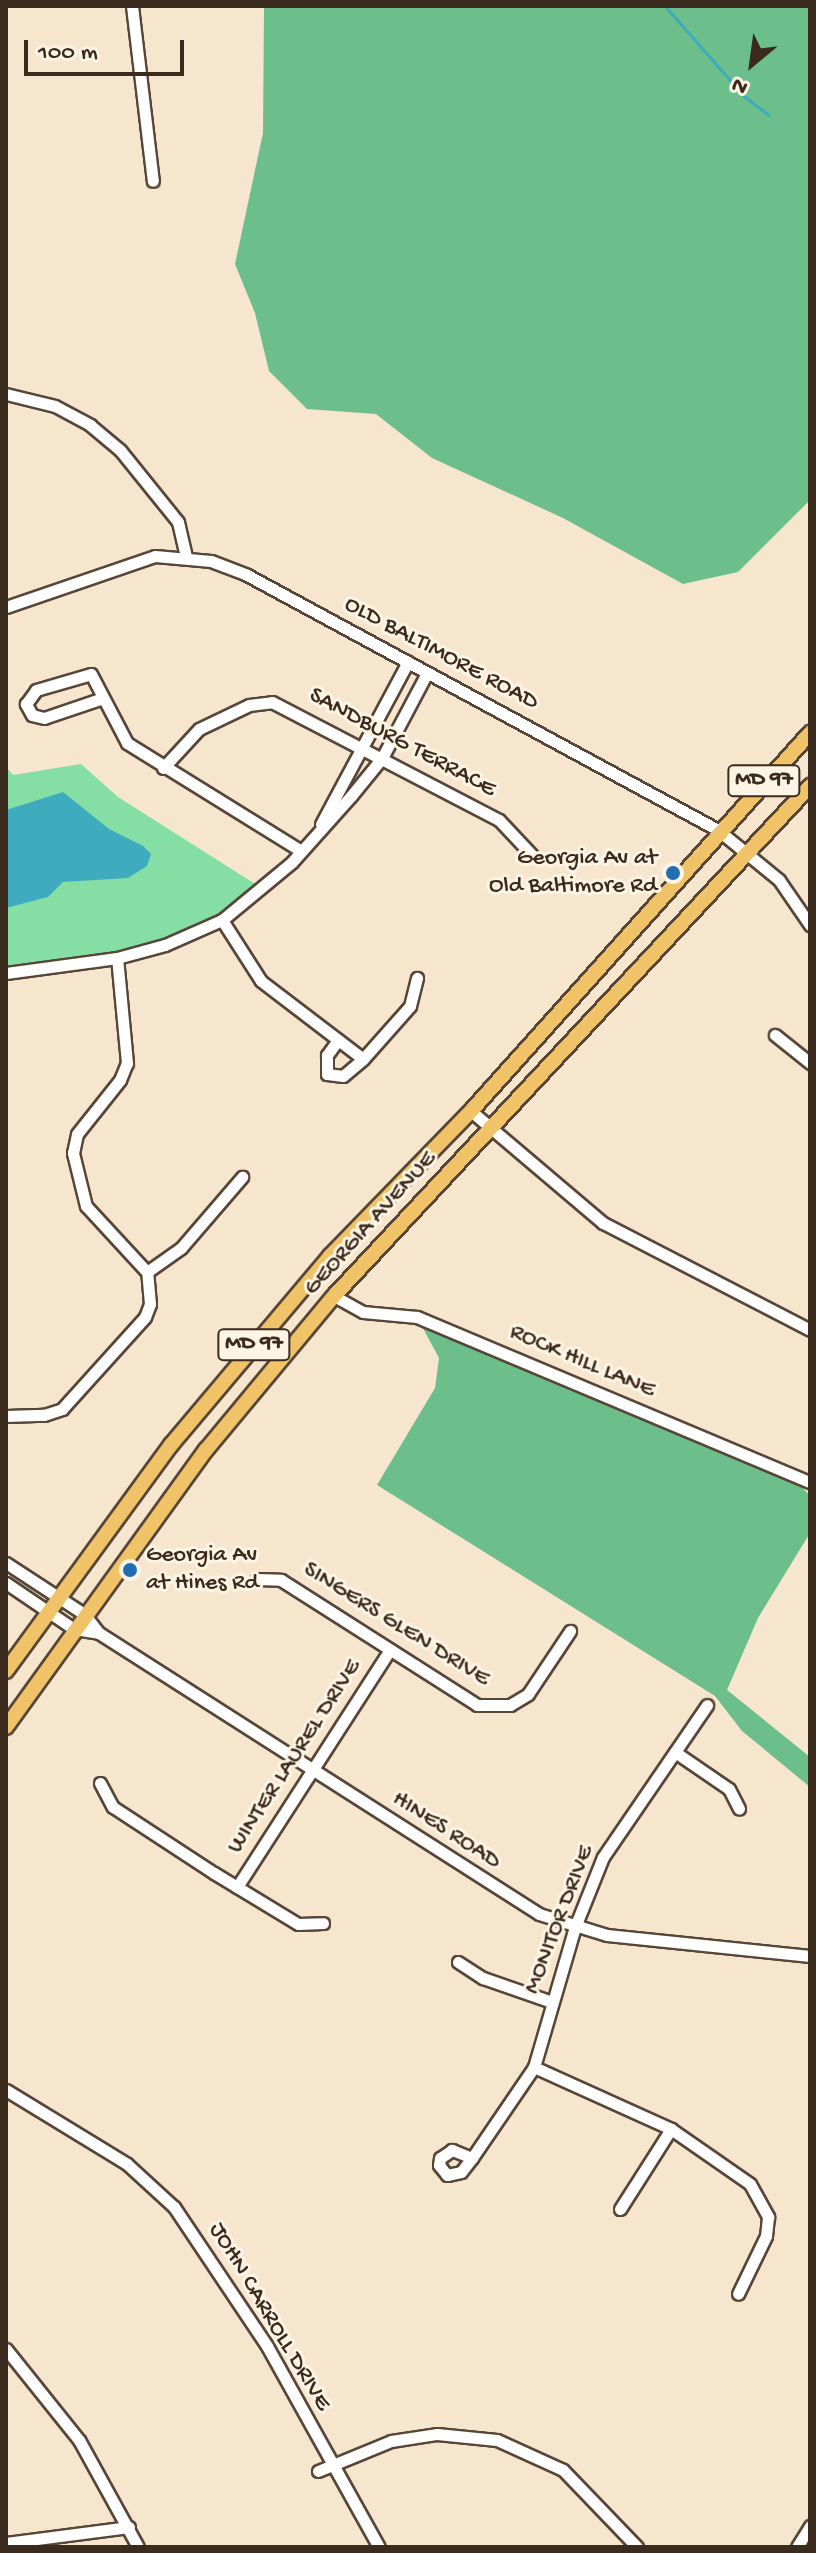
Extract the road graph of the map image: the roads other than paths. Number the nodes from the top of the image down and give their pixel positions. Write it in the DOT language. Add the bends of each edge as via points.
graph roads {
  1 [pos="132,6"];
  2 [pos="153,181"];
  3 [pos="6,394"];
  4 [pos="186,557"];
  5 [pos="6,607"];
  6 [pos="408,662"];
  7 [pos="427,673"];
  8 [pos="103,698"];
  9 [pos="810,733"];
  10 [pos="362,747"];
  11 [pos="382,758"];
  12 [pos="163,768"];
  13 [pos="810,786"];
  14 [pos="718,830"];
  15 [pos="316,834"];
  16 [pos="301,851"];
  17 [pos="749,853"];
  18 [pos="532,855"];
  19 [pos="222,920"];
  20 [pos="810,925"];
  21 [pos="117,958"];
  22 [pos="6,973"];
  23 [pos="417,978"];
  24 [pos="775,1035"];
  25 [pos="338,1040"];
  26 [pos="363,1059"];
  27 [pos="810,1063"];
  28 [pos="471,1111"];
  29 [pos="490,1128"];
  30 [pos="242,1177"];
  31 [pos="147,1272"];
  32 [pos="334,1296"];
  33 [pos="810,1330"];
  34 [pos="6,1416"];
  35 [pos="810,1482"];
  36 [pos="6,1563"];
  37 [pos="257,1579"];
  38 [pos="6,1583"];
  39 [pos="59,1596"];
  40 [pos="47,1611"];
  41 [pos="84,1614"];
  42 [pos="74,1629"];
  43 [pos="570,1631"];
  44 [pos="99,1633"];
  45 [pos="389,1651"];
  46 [pos="6,1671"];
  47 [pos="707,1705"];
  48 [pos="6,1727"];
  49 [pos="675,1752"];
  50 [pos="311,1770"];
  51 [pos="100,1783"];
  52 [pos="739,1809"];
  53 [pos="237,1887"];
  54 [pos="323,1923"];
  55 [pos="575,1927"];
  56 [pos="810,1956"];
  57 [pos="458,1962"];
  58 [pos="552,2002"];
  59 [pos="534,2067"];
  60 [pos="6,2090"];
  61 [pos="671,2129"];
  62 [pos="472,2158"];
  63 [pos="620,2209"];
  64 [pos="738,2294"];
  65 [pos="6,2349"];
  66 [pos="331,2465"];
  67 [pos="318,2471"];
  68 [pos="810,2526"];
  69 [pos="129,2527"];
  70 [pos="6,2543"];
  71 [pos="138,2547"];
  72 [pos="379,2547"];
  73 [pos="637,2547"];
  74 [pos="797,2547"];
  1 -- 2 [label="street"];
  3 -- 4 [label="street" via="55,406 120,450 178,522"];
  4 -- 5 [label="street, OLD BALTIMORE ROAD" via="155,556"];
  4 -- 6 [label="street, OLD BALTIMORE ROAD" via="247,575"];
  6 -- 7 [label="street, OLD BALTIMORE ROAD"];
  6 -- 10 [label="street"];
  7 -- 11 [label="street"];
  7 -- 14 [label="street, OLD BALTIMORE ROAD"];
  8 -- 8 [label="street" via="95,676 86,673 36,690 26,704 32,715 44,718"];
  8 -- 12 [label="street" via="127,743"];
  9 -- 14 [label="main road, GEORGIA AVENUE / MD 97"];
  10 -- 11 [label="street, SANDBURG TERRACE"];
  10 -- 12 [label="street, SANDBURG TERRACE" via="286,706 260,702 199,729"];
  10 -- 15 [label="street"];
  11 -- 15 [label="street"];
  11 -- 18 [label="street, SANDBURG TERRACE" via="499,820"];
  12 -- 16 [label="street"];
  13 -- 17 [label="main road, GEORGIA AVENUE / MD 97"];
  14 -- 17 [label="street, OLD BALTIMORE ROAD"];
  14 -- 28 [label="main road, GEORGIA AVENUE / MD 97"];
  15 -- 16 [label="street"];
  16 -- 19 [label="street"];
  17 -- 20 [label="street, OLD BALTIMORE ROAD" via="779,880"];
  17 -- 29 [label="main road, GEORGIA AVENUE / MD 97"];
  19 -- 21 [label="street" via="165,945"];
  19 -- 25 [label="street" via="261,981"];
  21 -- 22 [label="street"];
  21 -- 31 [label="street" via="127,1063 120,1080 77,1134 73,1153 89,1213"];
  23 -- 26 [label="street" via="410,1006"];
  24 -- 27 [label="street"];
  25 -- 26 [label="street"];
  25 -- 26 [label="street" via="327,1055 327,1074 343,1076"];
  28 -- 29 [label="street"];
  28 -- 39 [label="main road, GEORGIA AVENUE / MD 97" via="330,1256 254,1345 171,1445"];
  29 -- 32 [label="main road, GEORGIA AVENUE / MD 97"];
  29 -- 33 [label="street" via="603,1223"];
  30 -- 31 [label="street" via="181,1248"];
  31 -- 34 [label="street" via="151,1297 145,1317 76,1397 54,1413"];
  32 -- 35 [label="street, ROCK HILL LANE" via="363,1312 417,1317"];
  32 -- 41 [label="main road, GEORGIA AVENUE / MD 97" via="206,1450"];
  36 -- 39 [label="street, HINES ROAD"];
  37 -- 45 [label="street, SINGERS GLEN DRIVE" via="281,1580"];
  38 -- 40 [label="street"];
  39 -- 40 [label="main road, GEORGIA AVENUE / MD 97"];
  39 -- 41 [label="street, HINES ROAD"];
  40 -- 42 [label="street"];
  40 -- 46 [label="main road, GEORGIA AVENUE / MD 97"];
  41 -- 42 [label="main road, GEORGIA AVENUE / MD 97"];
  41 -- 44 [label="street, HINES ROAD"];
  42 -- 44 [label="street, HINES ROAD"];
  42 -- 48 [label="main road, GEORGIA AVENUE / MD 97"];
  43 -- 45 [label="street, SINGERS GLEN DRIVE" via="528,1694 495,1708 477,1705"];
  44 -- 50 [label="street, HINES ROAD"];
  45 -- 50 [label="street, WINTER LAUREL DRIVE"];
  47 -- 49 [label="street, MONITOR DRIVE"];
  49 -- 52 [label="street" via="729,1789"];
  49 -- 55 [label="street, MONITOR DRIVE" via="603,1857"];
  50 -- 53 [label="street, WINTER LAUREL DRIVE"];
  50 -- 55 [label="street, HINES ROAD" via="500,1893"];
  51 -- 53 [label="street" via="113,1807"];
  53 -- 54 [label="street" via="298,1924"];
  55 -- 56 [label="street, HINES ROAD" via="663,1943"];
  55 -- 58 [label="street, MONITOR DRIVE"];
  57 -- 58 [label="street" via="497,1984"];
  58 -- 59 [label="street, MONITOR DRIVE"];
  59 -- 61 [label="street"];
  59 -- 62 [label="street, MONITOR DRIVE"];
  60 -- 66 [label="street, JOHN CARROLL DRIVE" via="127,2164 174,2207 267,2346"];
  61 -- 63 [label="street"];
  61 -- 64 [label="street" via="750,2184 764,2205 766,2236"];
  65 -- 69 [label="street" via="79,2440"];
  66 -- 67 [label="street"];
  66 -- 72 [label="street, JOHN CARROLL DRIVE"];
  66 -- 73 [label="street" via="391,2441 437,2434 497,2440 563,2470"];
  68 -- 74 [label="street"];
  69 -- 70 [label="street"];
  69 -- 71 [label="street"];
}
